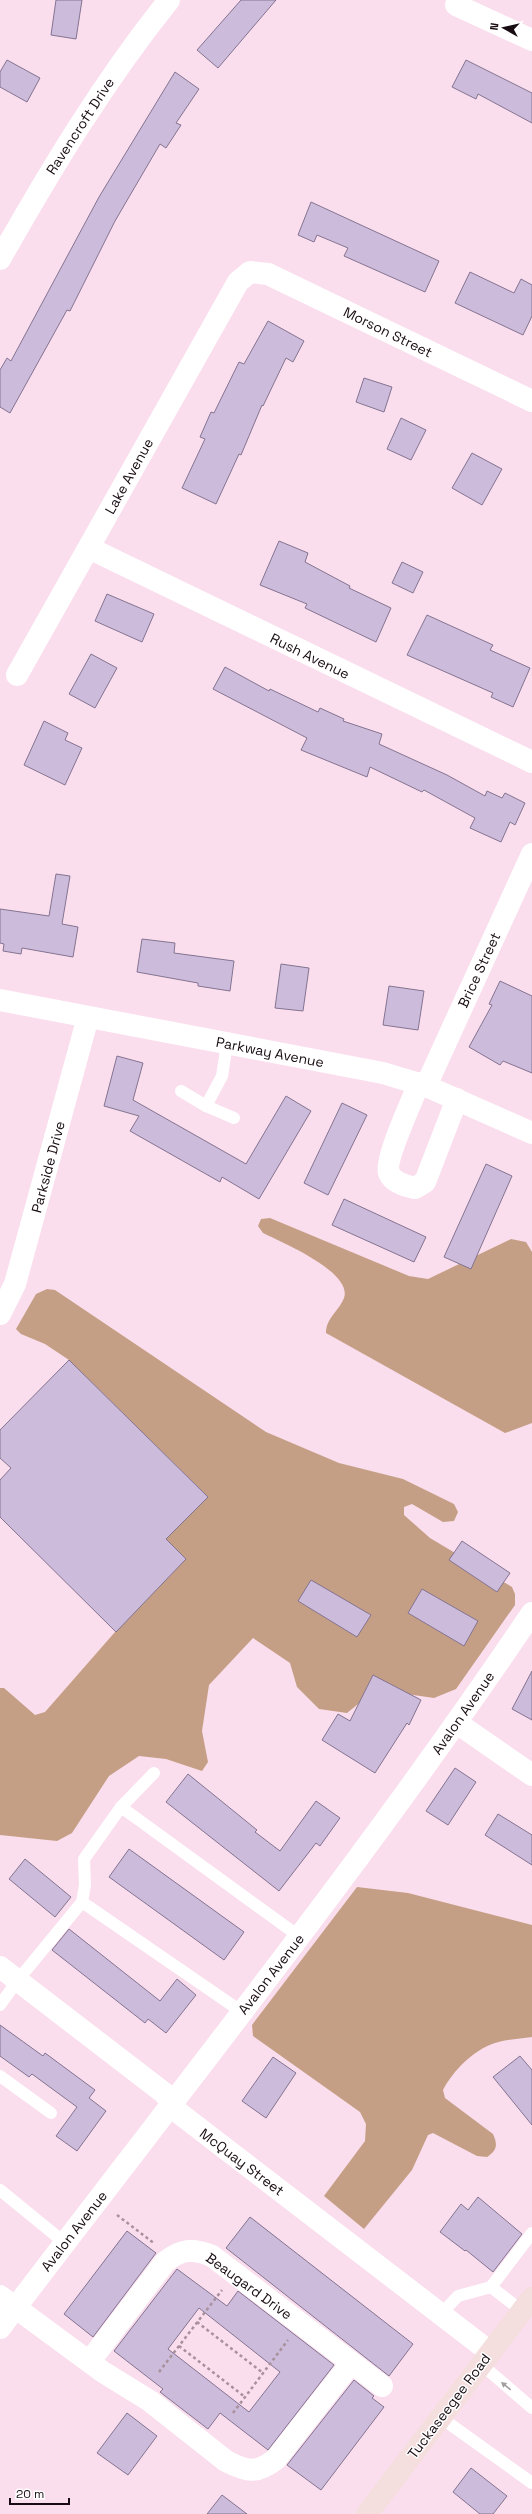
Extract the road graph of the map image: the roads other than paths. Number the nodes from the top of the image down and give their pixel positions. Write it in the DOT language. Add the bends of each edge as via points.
graph roads {
  1 [pos="169,0"];
  2 [pos="456,5"];
  3 [pos="523,36"];
  4 [pos="0,259"];
  5 [pos="242,276"];
  6 [pos="532,401"];
  7 [pos="89,548"];
  8 [pos="17,675"];
  9 [pos="532,762"];
  10 [pos="532,854"];
  11 [pos="0,1000"];
  12 [pos="88,1017"];
  13 [pos="227,1044"];
  14 [pos="422,1084"];
  15 [pos="180,1091"];
  16 [pos="457,1099"];
  17 [pos="206,1106"];
  18 [pos="234,1118"];
  19 [pos="532,1132"];
  20 [pos="0,1314"];
  21 [pos="532,1613"];
  22 [pos="458,1723"];
  23 [pos="154,1773"];
  24 [pos="532,1775"];
  25 [pos="121,1806"];
  26 [pos="82,1902"];
  27 [pos="300,1937"];
  28 [pos="0,1967"];
  29 [pos="18,1980"];
  30 [pos="0,2005"];
  31 [pos="242,2012"];
  32 [pos="0,2076"];
  33 [pos="172,2103"];
  34 [pos="52,2113"];
  35 [pos="0,2190"];
  36 [pos="532,2233"];
  37 [pos="65,2243"];
  38 [pos="491,2287"];
  39 [pos="8,2302"];
  40 [pos="527,2304"];
  41 [pos="441,2314"];
  42 [pos="0,2328"];
  43 [pos="485,2358"];
  44 [pos="90,2361"];
  45 [pos="351,2363"];
  46 [pos="382,2386"];
  47 [pos="532,2408"];
  48 [pos="440,2417"];
  49 [pos="532,2484"];
  50 [pos="367,2514"];
  1 -- 4 [label="street, Ravencroft Drive" via="91,106 50,170"];
  2 -- 3 [label="street"];
  5 -- 6 [label="street, Morson Street" via="256,271 268,274"];
  5 -- 7 [label="street, Lake Avenue"];
  7 -- 8 [label="street, Lake Avenue"];
  7 -- 9 [label="street, Rush Avenue"];
  10 -- 14 [label="street, Brice Street"];
  11 -- 12 [label="street, Parkway Avenue"];
  12 -- 13 [label="street, Parkway Avenue"];
  12 -- 20 [label="street, Parkside Drive" via="15,1284"];
  13 -- 14 [label="street, Parkway Avenue" via="383,1073"];
  13 -- 17 [label="lane" via="222,1076"];
  14 -- 16 [label="street, Parkway Avenue"];
  14 -- 16 [label="street, Brice Street" via="391,1151 388,1172 400,1184 415,1188 425,1182"];
  15 -- 17 [label="lane"];
  16 -- 19 [label="street, Parkway Avenue"];
  17 -- 18 [label="lane"];
  21 -- 22 [label="street, Avalon Avenue"];
  22 -- 24 [label="street"];
  22 -- 27 [label="street, Avalon Avenue"];
  23 -- 25 [label="lane"];
  25 -- 26 [label="lane" via="84,1859 85,1885"];
  25 -- 27 [label="lane"];
  26 -- 29 [label="lane"];
  26 -- 31 [label="lane"];
  27 -- 31 [label="street, Avalon Avenue"];
  28 -- 29 [label="street, McQuay Street"];
  29 -- 30 [label="lane"];
  29 -- 33 [label="street, McQuay Street" via="164,2093"];
  31 -- 33 [label="street, Avalon Avenue"];
  32 -- 34 [label="lane"];
  33 -- 37 [label="street, Avalon Avenue"];
  33 -- 41 [label="street, McQuay Street" via="179,2113"];
  35 -- 37 [label="lane"];
  36 -- 38 [label="lane"];
  37 -- 39 [label="street, Avalon Avenue"];
  38 -- 40 [label="lane"];
  38 -- 41 [label="lane" via="458,2296"];
  39 -- 42 [label="street, Avalon Avenue"];
  39 -- 44 [label="street"];
  40 -- 43 [label="main road, Tuckaseegee Road"];
  41 -- 43 [label="street, McQuay Street"];
  47 -- 43 [label="lane, one-way"];
  43 -- 48 [label="main road, Tuckaseegee Road"];
  44 -- 45 [label="street" via="150,2401 226,2461 240,2468 254,2470 265,2468 276,2459"];
  44 -- 45 [label="street, Beaugard Drive" via="164,2262 175,2254 187,2250 200,2251 212,2256"];
  45 -- 46 [label="street, Beaugard Drive"];
  48 -- 49 [label="lane"];
  48 -- 50 [label="main road, Tuckaseegee Road"];
}
